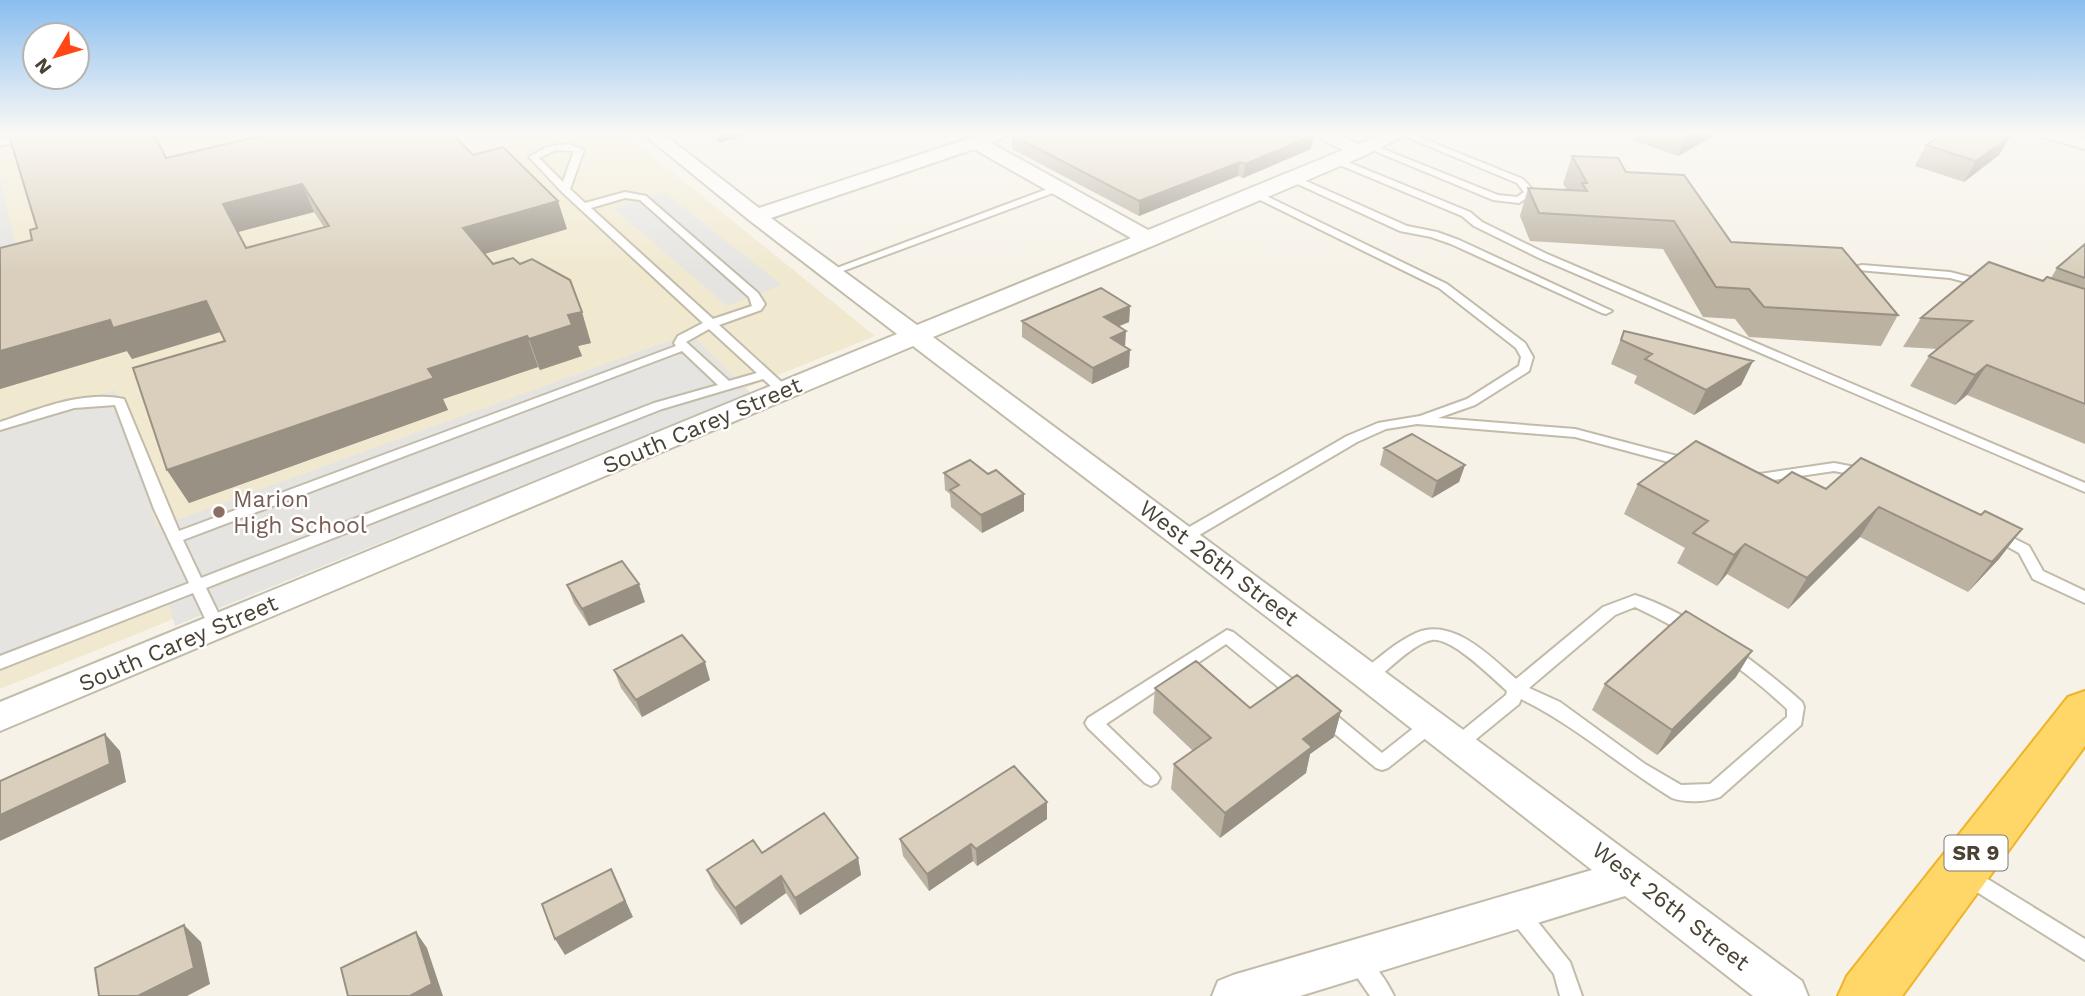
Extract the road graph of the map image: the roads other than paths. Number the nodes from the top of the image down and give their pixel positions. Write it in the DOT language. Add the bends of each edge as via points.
graph roads {
  1 [pos="553,178"];
  2 [pos="569,178"];
  3 [pos="708,178"];
  4 [pos="870,178"];
  5 [pos="1041,178"];
  6 [pos="1397,178"];
  7 [pos="1435,178"];
  8 [pos="1514,178"];
  9 [pos="1294,179"];
  10 [pos="1058,188"];
  11 [pos="565,190"];
  12 [pos="1257,195"];
  13 [pos="584,207"];
  14 [pos="756,216"];
  15 [pos="1150,240"];
  16 [pos="1862,268"];
  17 [pos="831,272"];
  18 [pos="2002,290"];
  19 [pos="1606,311"];
  20 [pos="710,324"];
  21 [pos="918,336"];
  22 [pos="683,347"];
  23 [pos="765,374"];
  24 [pos="727,386"];
  25 [pos="784,391"];
  26 [pos="1418,420"];
  27 [pos="0,426"];
  28 [pos="1711,470"];
  29 [pos="1736,475"];
  30 [pos="1886,480"];
  31 [pos="2085,488"];
  32 [pos="1980,526"];
  33 [pos="1184,537"];
  34 [pos="175,538"];
  35 [pos="197,586"];
  36 [pos="2085,597"];
  37 [pos="217,627"];
  38 [pos="0,663"];
  39 [pos="1368,676"];
  40 [pos="1516,689"];
  41 [pos="2085,710"];
  42 [pos="0,717"];
  43 [pos="1431,724"];
  44 [pos="1458,744"];
  45 [pos="1151,778"];
  46 [pos="1961,872"];
  47 [pos="1632,876"];
  48 [pos="1516,911"];
  49 [pos="2085,950"];
  50 [pos="1355,960"];
  51 [pos="1233,996"];
  52 [pos="1383,996"];
  53 [pos="1570,996"];
  54 [pos="1787,996"];
  55 [pos="1867,996"];
  1 -- 11 [label="lane"];
  2 -- 11 [label="lane"];
  3 -- 14 [label="street, West 26th Street"];
  4 -- 14 [label="street"];
  5 -- 10 [label="street"];
  6 -- 31 [label="lane" via="1543,256"];
  7 -- 8 [label="lane" via="1496,198 1519,200 1530,192"];
  9 -- 12 [label="street, South Carey Street"];
  9 -- 19 [label="lane" via="1404,229 1455,242"];
  10 -- 15 [label="street"];
  10 -- 17 [label="lane"];
  11 -- 13 [label="lane"];
  12 -- 15 [label="street, South Carey Street"];
  12 -- 26 [label="lane" via="1443,286 1521,346 1527,357 1525,368 1517,374 1471,402"];
  13 -- 20 [label="lane"];
  13 -- 20 [label="lane" via="625,195 643,198 759,304"];
  14 -- 17 [label="street, West 26th Street"];
  15 -- 21 [label="street, South Carey Street"];
  16 -- 18 [label="lane" via="1950,275"];
  17 -- 21 [label="street, West 26th Street"];
  20 -- 22 [label="lane" via="682,338"];
  20 -- 23 [label="lane"];
  21 -- 25 [label="street, South Carey Street"];
  21 -- 33 [label="street, West 26th Street"];
  22 -- 24 [label="lane"];
  22 -- 34 [label="lane"];
  23 -- 24 [label="lane"];
  23 -- 25 [label="lane"];
  24 -- 35 [label="lane" via="658,406"];
  25 -- 37 [label="street, South Carey Street"];
  26 -- 28 [label="lane" via="1575,433"];
  26 -- 33 [label="lane" via="1383,426 1352,439"];
  27 -- 34 [label="lane" via="68,405 99,399 120,402"];
  29 -- 30 [label="lane" via="1760,478 1834,467"];
  32 -- 36 [label="lane" via="2024,550 2038,575"];
  33 -- 39 [label="street, West 26th Street"];
  34 -- 35 [label="lane"];
  35 -- 37 [label="lane"];
  35 -- 38 [label="lane"];
  37 -- 42 [label="street, South Carey Street"];
  39 -- 40 [label="lane" via="1431,634 1449,637"];
  39 -- 43 [label="street, West 26th Street"];
  40 -- 40 [label="lane" via="1554,707 1678,793 1714,792 1795,720 1796,707 1777,688 1667,615 1634,601 1609,611"];
  40 -- 44 [label="lane" via="1507,705"];
  41 -- 46 [label="highway, SR 9"];
  43 -- 44 [label="street, West 26th Street"];
  43 -- 45 [label="lane" via="1382,763 1227,636 1094,723"];
  44 -- 47 [label="street, West 26th Street"];
  46 -- 49 [label="lane"];
  46 -- 55 [label="highway, SR 9"];
  47 -- 48 [label="street"];
  47 -- 54 [label="street, West 26th Street"];
  48 -- 50 [label="street"];
  48 -- 53 [label="lane" via="1563,969"];
  50 -- 51 [label="street"];
  50 -- 52 [label="lane"];
}
